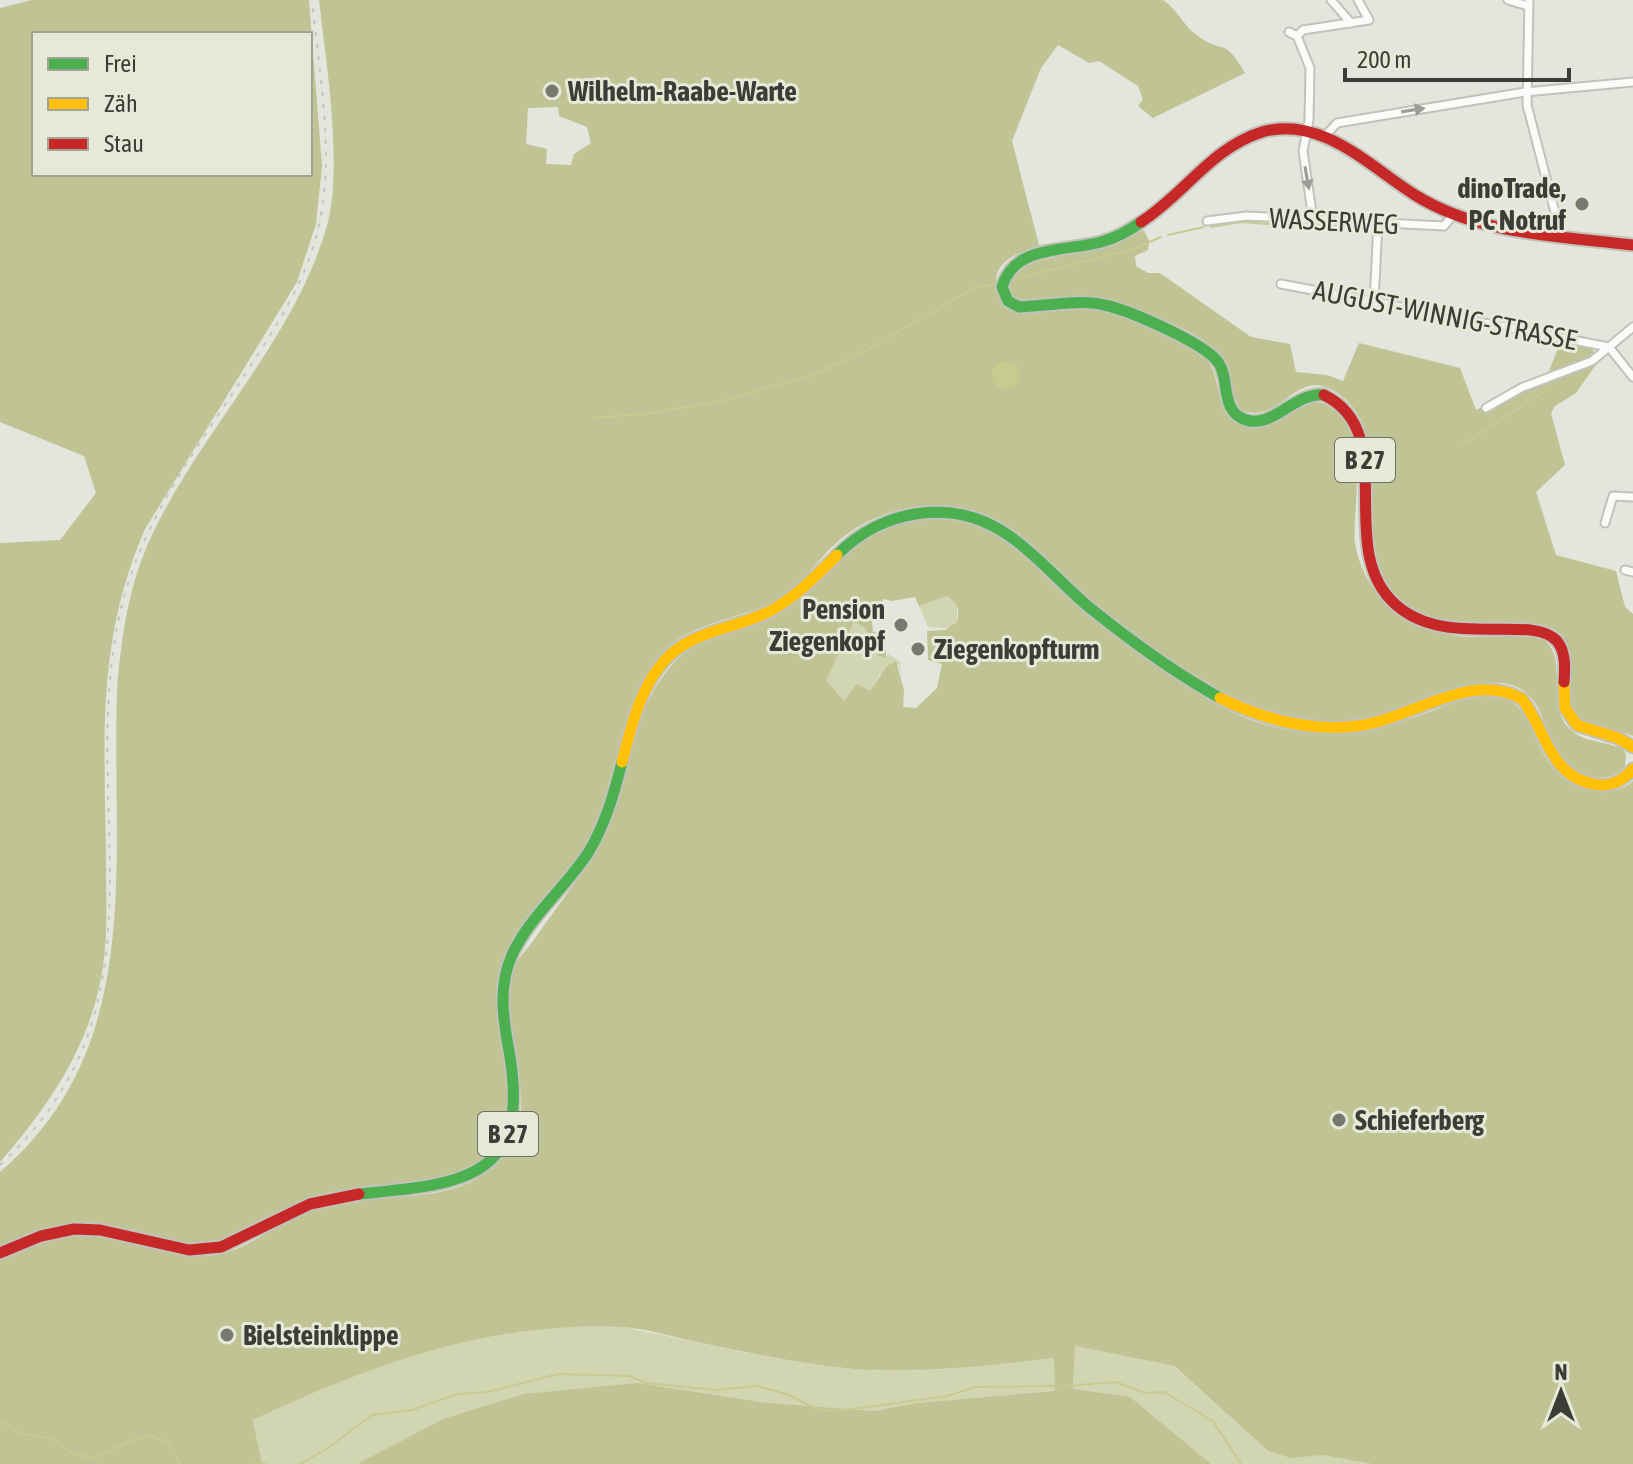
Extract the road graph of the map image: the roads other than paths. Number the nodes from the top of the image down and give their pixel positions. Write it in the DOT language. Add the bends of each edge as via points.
graph roads {
  1 [pos="1331,0"];
  2 [pos="1358,0"];
  3 [pos="1508,0"];
  4 [pos="1528,3"];
  5 [pos="1351,23"];
  6 [pos="1633,82"];
  7 [pos="1525,92"];
  8 [pos="1307,129"];
  9 [pos="1325,136"];
  10 [pos="1454,214"];
  11 [pos="1313,219"];
  12 [pos="1207,221"];
  13 [pos="1378,223"];
  14 [pos="1556,234"];
  15 [pos="1633,245"];
  16 [pos="1281,284"];
  17 [pos="1374,302"];
  18 [pos="1633,327"];
  19 [pos="1609,347"];
  20 [pos="1633,377"];
  21 [pos="1486,408"];
  22 [pos="1633,497"];
  23 [pos="1605,523"];
  24 [pos="1633,747"];
  25 [pos="1633,769"];
  26 [pos="0,1253"];
  1 -- 5 [label="street"];
  2 -- 5 [label="street" via="1369,20"];
  3 -- 4 [label="street"];
  4 -- 7 [label="street"];
  5 -- 8 [label="street" via="1293,34 1310,68"];
  6 -- 7 [label="street"];
  9 -- 7 [label="street, one-way" via="1337,123"];
  7 -- 14 [label="street"];
  8 -- 9 [label="main road, B 27"];
  8 -- 11 [label="street, one-way" via="1303,151"];
  8 -- 24 [label="main road, B 27" via="1275,129 1235,143 1153,217 1105,241 1021,259 1005,275 1003,293 1022,308 1113,306 1188,339 1215,358 1230,408 1249,421 1269,420 1311,393 1336,402 1351,420 1364,452 1363,543 1387,597 1410,617 1439,628 1530,629 1550,635 1564,655 1563,694 1571,719 1585,732 1623,739"];
  9 -- 10 [label="main road, B 27" via="1418,197"];
  10 -- 13 [label="street, WASSERWEG" via="1444,226"];
  10 -- 14 [label="main road, B 27"];
  11 -- 12 [label="street, WASSERWEG" via="1246,216"];
  11 -- 13 [label="street, WASSERWEG"];
  13 -- 17 [label="street"];
  14 -- 15 [label="main road, B 27"];
  16 -- 17 [label="street, AUGUST-WINNIG-STRASSE"];
  17 -- 19 [label="street, AUGUST-WINNIG-STRASSE"];
  18 -- 19 [label="street"];
  19 -- 20 [label="street"];
  19 -- 21 [label="street" via="1592,361 1521,388"];
  22 -- 23 [label="street" via="1613,496"];
  25 -- 26 [label="main road, B 27" via="1609,785 1575,777 1549,754 1527,703 1507,690 1465,693 1353,727 1307,727 1261,717 1206,689 1121,630 998,527 936,512 889,519 852,538 783,604 689,641 651,679 598,836 508,963 502,1007 517,1107 506,1139 484,1166 440,1186 322,1199 251,1237 212,1249 183,1249 80,1228 45,1234"];
}
